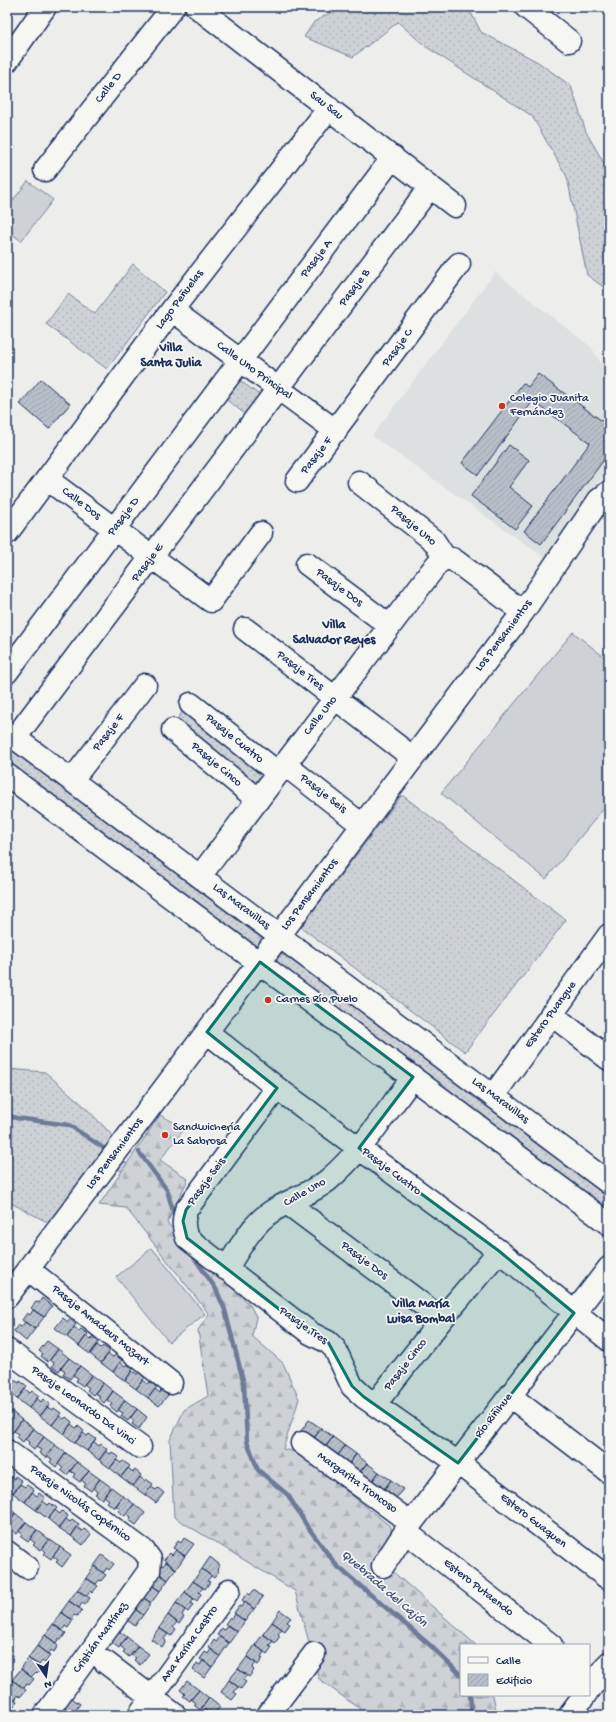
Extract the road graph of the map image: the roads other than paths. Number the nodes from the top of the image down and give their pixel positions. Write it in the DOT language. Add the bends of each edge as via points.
graph roads {
  1 [pos="46,7"];
  2 [pos="173,7"];
  3 [pos="197,7"];
  4 [pos="526,7"];
  5 [pos="569,41"];
  6 [pos="7,61"];
  7 [pos="329,108"];
  8 [pos="393,157"];
  9 [pos="45,170"];
  10 [pos="430,187"];
  11 [pos="455,206"];
  12 [pos="459,264"];
  13 [pos="172,310"];
  14 [pos="241,361"];
  15 [pos="280,389"];
  16 [pos="336,431"];
  17 [pos="47,479"];
  18 [pos="297,481"];
  19 [pos="359,482"];
  20 [pos="609,492"];
  21 [pos="114,529"];
  22 [pos="7,533"];
  23 [pos="262,533"];
  24 [pos="152,557"];
  25 [pos="445,558"];
  26 [pos="307,564"];
  27 [pos="523,612"];
  28 [pos="390,626"];
  29 [pos="245,629"];
  30 [pos="7,672"];
  31 [pos="145,685"];
  32 [pos="335,699"];
  33 [pos="191,704"];
  34 [pos="173,730"];
  35 [pos="11,735"];
  36 [pos="412,758"];
  37 [pos="281,769"];
  38 [pos="7,775"];
  39 [pos="72,780"];
  40 [pos="258,800"];
  41 [pos="362,825"];
  42 [pos="200,876"];
  43 [pos="280,936"];
  44 [pos="606,944"];
  45 [pos="260,962"];
  46 [pos="551,1014"];
  47 [pos="207,1032"];
  48 [pos="609,1059"];
  49 [pos="413,1077"];
  50 [pos="277,1088"];
  51 [pos="493,1096"];
  52 [pos="359,1148"];
  53 [pos="609,1183"];
  54 [pos="287,1203"];
  55 [pos="183,1221"];
  56 [pos="609,1224"];
  57 [pos="499,1251"];
  58 [pos="609,1268"];
  59 [pos="28,1269"];
  60 [pos="226,1269"];
  61 [pos="7,1297"];
  62 [pos="574,1313"];
  63 [pos="442,1319"];
  64 [pos="609,1340"];
  65 [pos="7,1350"];
  66 [pos="171,1383"];
  67 [pos="510,1396"];
  68 [pos="375,1404"];
  69 [pos="302,1443"];
  70 [pos="140,1448"];
  71 [pos="7,1451"];
  72 [pos="458,1463"];
  73 [pos="609,1472"];
  74 [pos="409,1526"];
  75 [pos="7,1552"];
  76 [pos="150,1560"];
  77 [pos="383,1566"];
  78 [pos="27,1567"];
  79 [pos="609,1579"];
  80 [pos="228,1590"];
  81 [pos="550,1644"];
  82 [pos="314,1654"];
  83 [pos="105,1662"];
  84 [pos="609,1663"];
  85 [pos="594,1686"];
  86 [pos="586,1696"];
  87 [pos="152,1698"];
  88 [pos="274,1713"];
  89 [pos="45,1715"];
  90 [pos="139,1715"];
  91 [pos="175,1715"];
  92 [pos="570,1715"];
  1 -- 6 [label="street"];
  2 -- 9 [label="street, Calle D"];
  3 -- 7 [label="street, Sau Sau"];
  4 -- 5 [label="street"];
  7 -- 8 [label="street, Sau Sau"];
  7 -- 13 [label="street, Lago Peñuelas"];
  8 -- 10 [label="street, Sau Sau"];
  8 -- 14 [label="street, Pasaje A"];
  10 -- 11 [label="street, Sau Sau"];
  10 -- 15 [label="street, Pasaje B"];
  12 -- 16 [label="street, Pasaje C"];
  13 -- 14 [label="street, Calle Uno Principal"];
  13 -- 17 [label="street, Lago Peñuelas"];
  14 -- 15 [label="street, Calle Uno Principal"];
  14 -- 21 [label="street, Pasaje D"];
  15 -- 16 [label="street, Calle Uno Principal"];
  15 -- 24 [label="street, Pasaje E"];
  16 -- 18 [label="street, Pasaje F"];
  17 -- 21 [label="street, Calle Dos"];
  17 -- 22 [label="street, Lago Peñuelas"];
  19 -- 25 [label="street, Pasaje Uno" via="434,541"];
  20 -- 27 [label="street, Los Pensamientos" via="599,500"];
  21 -- 24 [label="street, Calle Dos"];
  21 -- 30 [label="street, Pasaje D"];
  23 -- 24 [label="street, Calle Dos" via="211,601"];
  24 -- 35 [label="street, Pasaje E"];
  25 -- 27 [label="street, Pasaje Uno" via="458,563"];
  25 -- 28 [label="street, Calle Uno" via="437,564"];
  26 -- 28 [label="street, Pasaje Dos"];
  27 -- 36 [label="street, Los Pensamientos"];
  28 -- 32 [label="street, Calle Uno"];
  29 -- 32 [label="street, Pasaje Tres"];
  31 -- 39 [label="street, Pasaje F"];
  32 -- 36 [label="street, Pasaje Tres"];
  32 -- 37 [label="street, Calle Uno"];
  33 -- 37 [label="street, Pasaje Cuatro"];
  34 -- 40 [label="street, Pasaje Cinco"];
  35 -- 39 [label="street, Las Maravillas"];
  36 -- 41 [label="street, Los Pensamientos"];
  37 -- 40 [label="street, Calle Uno"];
  37 -- 41 [label="street, Pasaje Seis"];
  38 -- 45 [label="street"];
  39 -- 42 [label="street, Las Maravillas"];
  40 -- 42 [label="street, Calle Uno"];
  41 -- 43 [label="street, Los Pensamientos"];
  42 -- 43 [label="street, Las Maravillas"];
  43 -- 45 [label="street, Los Pensamientos"];
  43 -- 51 [label="street, Las Maravillas"];
  44 -- 46 [label="street, Estero Puangue"];
  45 -- 47 [label="street, Los Pensamientos"];
  45 -- 49 [label="street"];
  46 -- 48 [label="street"];
  46 -- 51 [label="street, Estero Puangue"];
  47 -- 50 [label="street, Pasaje Cuatro"];
  47 -- 59 [label="street, Los Pensamientos"];
  49 -- 52 [label="street, Calle Uno"];
  49 -- 56 [label="street"];
  50 -- 52 [label="street, Pasaje Cuatro"];
  50 -- 55 [label="street, Pasaje Seis" via="186,1210"];
  51 -- 53 [label="street, Las Maravillas"];
  52 -- 54 [label="street, Calle Uno" via="327,1181"];
  52 -- 57 [label="street, Pasaje Cuatro"];
  54 -- 60 [label="street, Calle Uno" via="270,1213 256,1226"];
  54 -- 63 [label="street, Pasaje Dos"];
  55 -- 60 [label="street, Pasaje Tres" via="187,1238"];
  57 -- 62 [label="street, Pasaje Cuatro"];
  57 -- 63 [label="street, Pasaje Cinco"];
  58 -- 62 [label="street, Río Riñihue"];
  59 -- 61 [label="street, Los Pensamientos"];
  59 -- 66 [label="street, Pasaje Amadeus Mozart"];
  60 -- 68 [label="street, Pasaje Tres" via="310,1333 328,1342 335,1349 352,1386"];
  62 -- 64 [label="street, Pasaje Cuatro"];
  62 -- 67 [label="street, Río Riñihue"];
  63 -- 68 [label="street, Pasaje Cinco"];
  65 -- 70 [label="street, Pasaje Leonardo Da Vinci"];
  67 -- 72 [label="street, Río Riñihue"];
  67 -- 73 [label="street"];
  68 -- 72 [label="street, Pasaje Tres"];
  69 -- 74 [label="street, Margarita Troncoso"];
  71 -- 76 [label="street, Pasaje Nicolás Copérnico" via="143,1550"];
  72 -- 74 [label="street, Río Riñihue"];
  72 -- 79 [label="street, Estero Guaquen"];
  74 -- 77 [label="street, Río Riñihue"];
  74 -- 81 [label="street, Estero Putaendo" via="411,1536"];
  75 -- 78 [label="street"];
  76 -- 89 [label="street, Cristián Martínez" via="149,1571"];
  80 -- 87 [label="street, Ana Karina Castro"];
  82 -- 88 [label="street"];
  83 -- 87 [label="street"];
  84 -- 85 [label="street"];
  86 -- 92 [label="street"];
  87 -- 90 [label="street, Ana Karina Castro"];
  87 -- 91 [label="street"];
}
